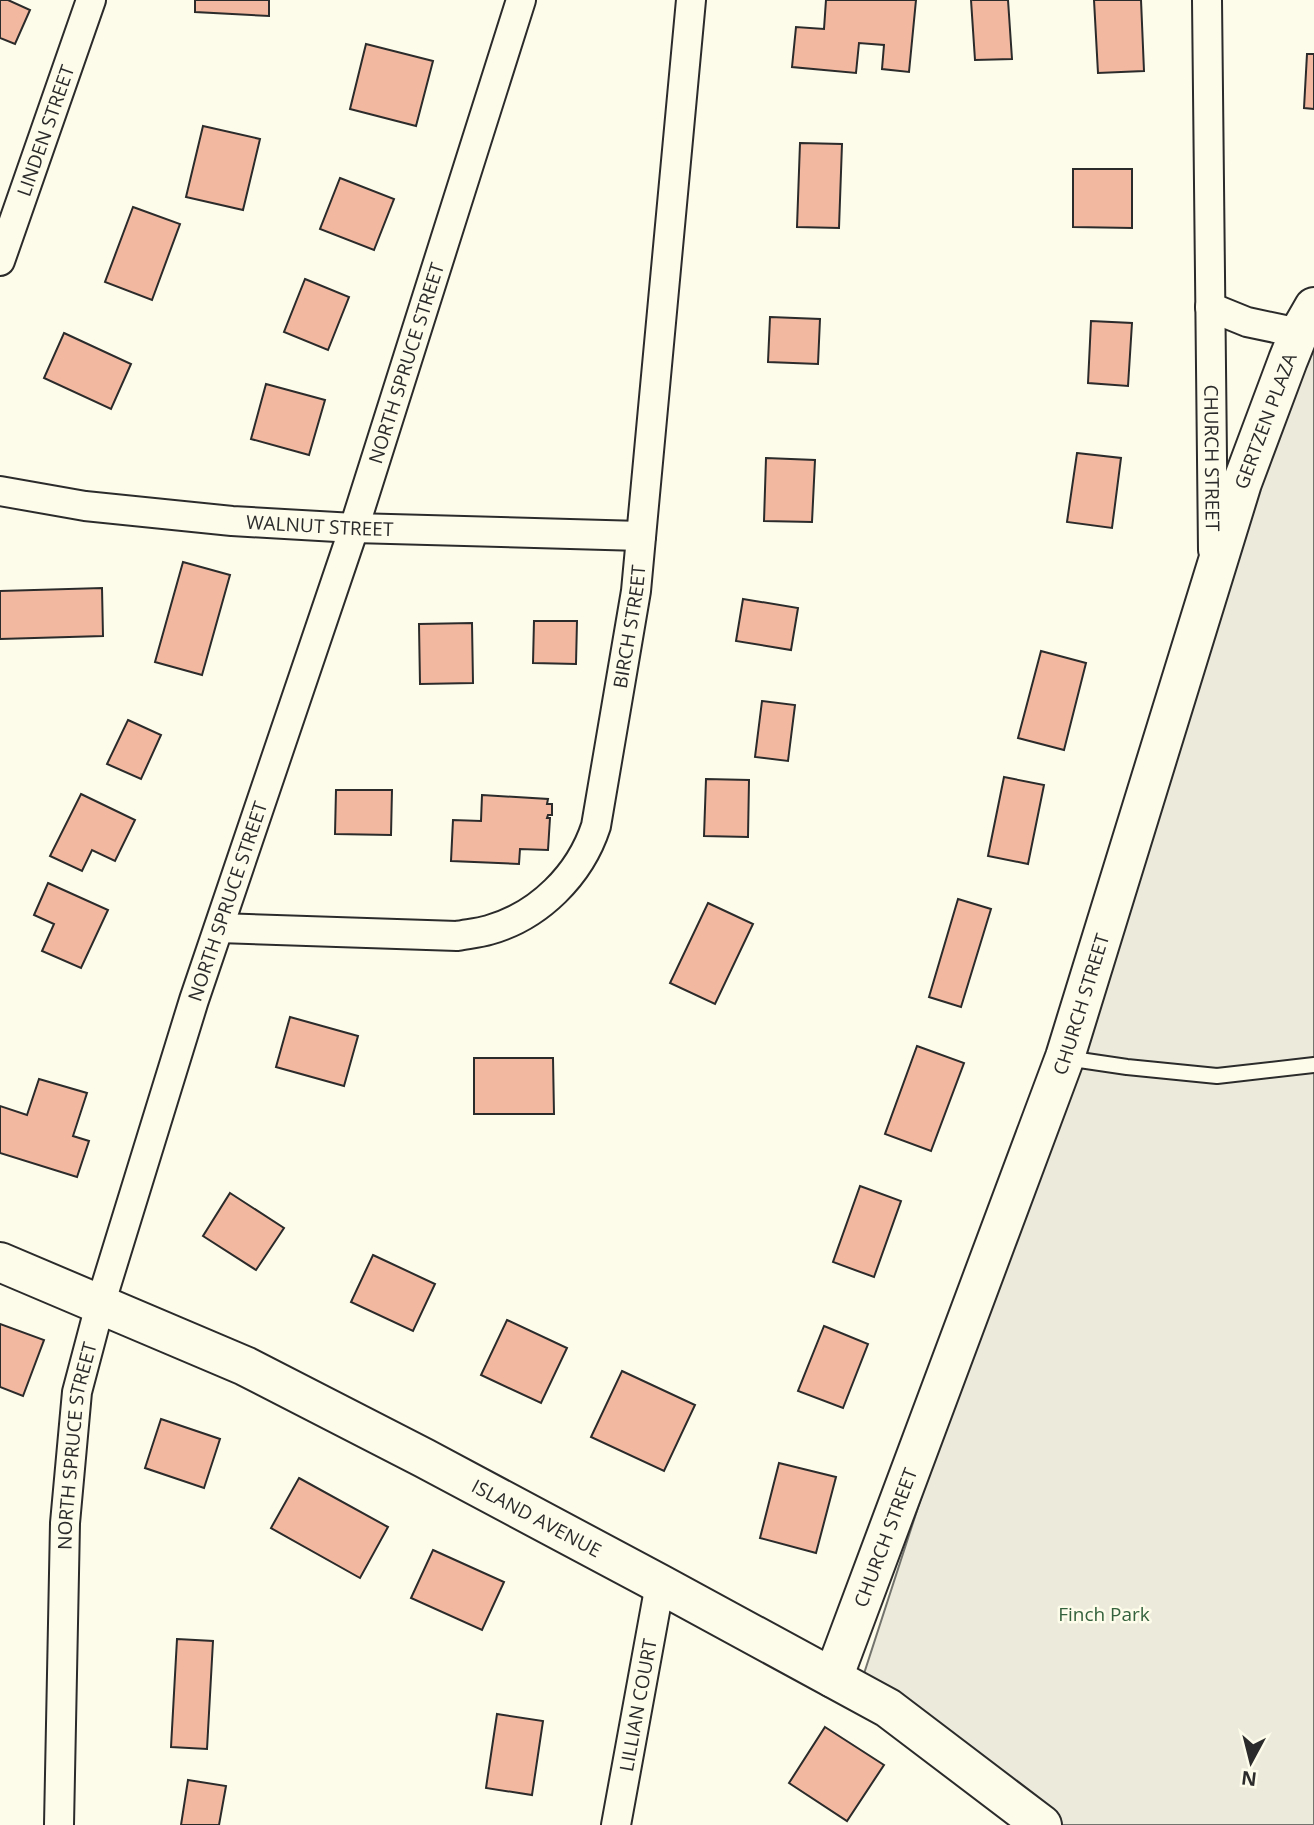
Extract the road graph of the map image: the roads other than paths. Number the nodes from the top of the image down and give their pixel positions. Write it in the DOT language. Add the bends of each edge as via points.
graph roads {
  1 [pos="92,0"];
  2 [pos="521,0"];
  3 [pos="691,0"];
  4 [pos="1207,0"];
  5 [pos="0,261"];
  6 [pos="1210,307"];
  7 [pos="1307,320"];
  8 [pos="0,491"];
  9 [pos="354,528"];
  10 [pos="641,536"];
  11 [pos="1213,576"];
  12 [pos="219,928"];
  13 [pos="1065,1057"];
  14 [pos="1314,1065"];
  15 [pos="0,1262"];
  16 [pos="100,1305"];
  17 [pos="660,1584"];
  18 [pos="833,1678"];
  19 [pos="59,1825"];
  20 [pos="616,1825"];
  21 [pos="1042,1825"];
  1 -- 5 [label="street, LINDEN STREET"];
  2 -- 9 [label="street, NORTH SPRUCE STREET"];
  3 -- 10 [label="street, BIRCH STREET"];
  4 -- 6 [label="street, CHURCH STREET"];
  6 -- 7 [label="street" via="1247,322"];
  6 -- 11 [label="street, CHURCH STREET"];
  7 -- 11 [label="street, GERTZEN PLAZA" via="1242,483"];
  8 -- 9 [label="street, WALNUT STREET" via="85,506"];
  9 -- 10 [label="street, WALNUT STREET"];
  9 -- 12 [label="street, NORTH SPRUCE STREET"];
  10 -- 12 [label="street, BIRCH STREET" via="596,826 576,868 551,895 524,915 490,930 457,936"];
  11 -- 13 [label="street, CHURCH STREET"];
  12 -- 16 [label="street, NORTH SPRUCE STREET"];
  13 -- 14 [label="lane" via="1217,1076"];
  13 -- 18 [label="street, CHURCH STREET"];
  15 -- 16 [label="street, ISLAND AVENUE"];
  16 -- 17 [label="street, ISLAND AVENUE" via="245,1366"];
  16 -- 19 [label="street, NORTH SPRUCE STREET" via="77,1392 65,1523"];
  17 -- 18 [label="street, ISLAND AVENUE"];
  17 -- 20 [label="street, LILLIAN COURT"];
  18 -- 21 [label="street, ISLAND AVENUE" via="888,1708"];
}
